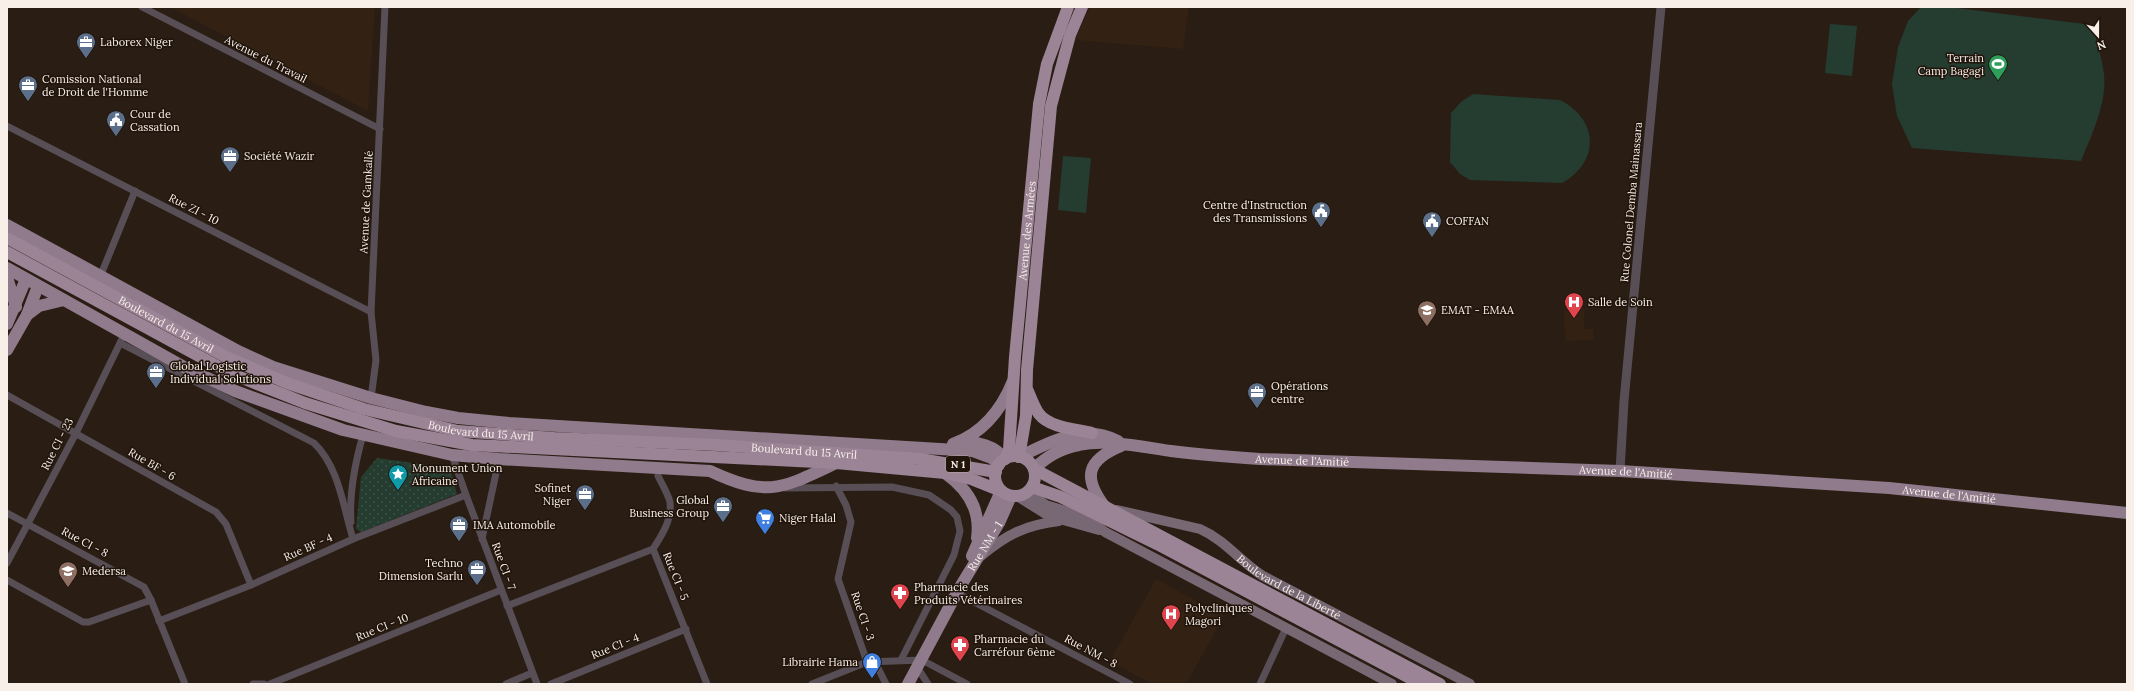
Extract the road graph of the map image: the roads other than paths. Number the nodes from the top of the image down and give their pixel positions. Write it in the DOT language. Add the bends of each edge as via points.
graph roads {
  1 [pos="142,7"];
  2 [pos="386,7"];
  3 [pos="1068,7"];
  4 [pos="1082,7"];
  5 [pos="1661,7"];
  6 [pos="7,126"];
  7 [pos="380,129"];
  8 [pos="135,191"];
  9 [pos="7,225"];
  10 [pos="7,238"];
  11 [pos="7,252"];
  12 [pos="7,268"];
  13 [pos="7,277"];
  14 [pos="100,277"];
  15 [pos="26,279"];
  16 [pos="38,286"];
  17 [pos="64,300"];
  18 [pos="16,307"];
  19 [pos="371,312"];
  20 [pos="27,315"];
  21 [pos="7,324"];
  22 [pos="18,330"];
  23 [pos="122,338"];
  24 [pos="7,350"];
  25 [pos="1014,380"];
  26 [pos="1026,388"];
  27 [pos="7,395"];
  28 [pos="371,398"];
  29 [pos="76,433"];
  30 [pos="1092,433"];
  31 [pos="363,435"];
  32 [pos="953,444"];
  33 [pos="1124,445"];
  34 [pos="929,447"];
  35 [pos="452,454"];
  36 [pos="1020,457"];
  37 [pos="499,459"];
  38 [pos="836,463"];
  39 [pos="1000,465"];
  40 [pos="1034,470"];
  41 [pos="1620,471"];
  42 [pos="945,473"];
  43 [pos="658,476"];
  44 [pos="836,486"];
  45 [pos="769,489"];
  46 [pos="1018,492"];
  47 [pos="466,495"];
  48 [pos="1061,497"];
  49 [pos="1105,507"];
  50 [pos="2127,513"];
  51 [pos="7,514"];
  52 [pos="1061,520"];
  53 [pos="28,524"];
  54 [pos="1105,532"];
  55 [pos="353,538"];
  56 [pos="482,539"];
  57 [pos="653,549"];
  58 [pos="976,554"];
  59 [pos="7,563"];
  60 [pos="7,580"];
  61 [pos="251,585"];
  62 [pos="501,590"];
  63 [pos="959,590"];
  64 [pos="151,600"];
  65 [pos="507,606"];
  66 [pos="159,621"];
  67 [pos="1286,628"];
  68 [pos="686,629"];
  69 [pos="901,660"];
  70 [pos="867,662"];
  71 [pos="875,662"];
  72 [pos="920,664"];
  73 [pos="532,673"];
  74 [pos="185,684"];
  75 [pos="253,684"];
  76 [pos="264,684"];
  77 [pos="270,684"];
  78 [pos="506,684"];
  79 [pos="537,684"];
  80 [pos="551,684"];
  81 [pos="707,684"];
  82 [pos="812,684"];
  83 [pos="886,684"];
  84 [pos="908,684"];
  85 [pos="928,684"];
  86 [pos="967,684"];
  87 [pos="1130,684"];
  88 [pos="1260,684"];
  89 [pos="1392,684"];
  90 [pos="1421,684"];
  91 [pos="1440,684"];
  92 [pos="1470,684"];
  1 -- 7 [label="street, Avenue du Travail"];
  2 -- 7 [label="street, Avenue de Gamkallé"];
  3 -- 25 [label="highway, Avenue des Armées" via="1047,64 1039,104"];
  4 -- 26 [label="highway, Avenue des Armées" via="1070,35 1051,106"];
  5 -- 41 [label="street, Rue Colonel Demba Mainassara" via="1624,401"];
  6 -- 8 [label="street, Rue ZI - 10"];
  7 -- 19 [label="street, Avenue de Gamkallé"];
  8 -- 14 [label="street"];
  8 -- 19 [label="street, Rue ZI - 10"];
  9 -- 14 [label="main road, Boulevard du 15 Avril"];
  10 -- 39 [label="highway, Boulevard du 15 Avril / N 1" via="258,372 364,410 414,422 458,431 515,436 717,445"];
  11 -- 38 [label="highway, Boulevard du 15 Avril" via="232,374 305,403 374,425 472,445"];
  12 -- 15 [label="main road, Boulevard du 15 Avril"];
  13 -- 18 [label="main road"];
  14 -- 28 [label="main road, Boulevard du 15 Avril" via="273,367"];
  15 -- 16 [label="main road, Boulevard du 15 Avril"];
  15 -- 18 [label="main road"];
  16 -- 17 [label="main road, Boulevard du 15 Avril"];
  16 -- 20 [label="main road"];
  17 -- 20 [label="main road" via="42,304"];
  17 -- 23 [label="main road, Boulevard du 15 Avril"];
  18 -- 21 [label="main road"];
  19 -- 28 [label="street, Avenue de Gamkallé" via="376,360"];
  20 -- 22 [label="main road"];
  21 -- 22 [label="main road"];
  22 -- 24 [label="main road"];
  23 -- 29 [label="street, Rue CI - 23"];
  23 -- 31 [label="main road, Boulevard du 15 Avril" via="235,391"];
  23 -- 55 [label="street" via="314,443 331,465"];
  25 -- 32 [label="main road" via="1004,402 989,422 970,437"];
  25 -- 39 [label="highway, Avenue des Armées" via="1009,450"];
  26 -- 30 [label="highway" via="1039,414 1044,418"];
  26 -- 36 [label="highway, Avenue des Armées" via="1026,416"];
  27 -- 29 [label="street, Rue BF - 6"];
  28 -- 34 [label="main road, Boulevard du 15 Avril" via="426,412 490,422"];
  29 -- 53 [label="street, Rue CI - 23"];
  29 -- 61 [label="street, Rue BF - 6" via="216,512 226,524"];
  30 -- 33 [label="main road, Avenue de l'Amitié"];
  30 -- 36 [label="main road, Avenue de l'Amitié" via="1060,438"];
  31 -- 35 [label="main road, Boulevard du 15 Avril"];
  31 -- 55 [label="street" via="355,464 350,506"];
  32 -- 34 [label="main road, Boulevard du 15 Avril"];
  32 -- 39 [label="main road, Boulevard du 15 Avril" via="967,442 996,450"];
  33 -- 40 [label="main road, Avenue de l'Amitié" via="1073,446 1055,454"];
  33 -- 41 [label="main road, Avenue de l'Amitié" via="1209,456 1260,459"];
  33 -- 49 [label="main road" via="1101,456 1092,468 1092,488"];
  34 -- 39 [label="main road, Boulevard du 15 Avril" via="973,451 992,458"];
  35 -- 37 [label="main road, Boulevard du 15 Avril"];
  35 -- 47 [label="street, Rue CI - 7"];
  36 -- 39 [label="highway"];
  36 -- 40 [label="highway" via="1030,463"];
  37 -- 45 [label="main road, Boulevard du 15 Avril" via="710,471 742,485"];
  37 -- 56 [label="street"];
  38 -- 42 [label="highway, Boulevard du 15 Avril"];
  38 -- 45 [label="main road, Boulevard du 15 Avril" via="800,480"];
  39 -- 46 [label="highway" via="996,482"];
  40 -- 46 [label="highway" via="1035,478"];
  40 -- 49 [label="highway, Boulevard de la Liberté"];
  41 -- 50 [label="main road, Avenue de l'Amitié" via="1889,488"];
  42 -- 46 [label="highway, Boulevard du 15 Avril"];
  42 -- 58 [label="main road" via="962,487 974,505 979,525"];
  43 -- 57 [label="street, Rue CI - 5" via="670,502 666,527"];
  44 -- 45 [label="street"];
  44 -- 69 [label="street" via="892,487 929,495 951,510 959,524 960,531 954,555"];
  44 -- 70 [label="street, Rue CI - 3" via="851,522 838,579"];
  46 -- 48 [label="highway, Boulevard de la Liberté"];
  46 -- 52 [label="main road" via="1049,516"];
  46 -- 54 [label="main road" via="1046,505 1078,514"];
  46 -- 58 [label="main road, Rue NM - 1"];
  47 -- 55 [label="street, Rue BF - 4"];
  47 -- 56 [label="street, Rue CI - 7"];
  48 -- 49 [label="main road, Boulevard de la Liberté"];
  48 -- 90 [label="highway, Boulevard de la Liberté" via="1158,544"];
  49 -- 91 [label="highway, Boulevard de la Liberté"];
  49 -- 92 [label="main road, Boulevard de la Liberté" via="1200,529 1222,540 1248,566 1263,576"];
  51 -- 53 [label="street, Rue CI - 8"];
  52 -- 54 [label="main road"];
  52 -- 58 [label="main road" via="1019,530"];
  53 -- 59 [label="street, Rue CI - 23"];
  53 -- 64 [label="street, Rue CI - 8" via="144,587"];
  54 -- 67 [label="main road"];
  55 -- 61 [label="street, Rue BF - 4"];
  56 -- 62 [label="street, Rue CI - 7"];
  57 -- 65 [label="street"];
  57 -- 68 [label="street, Rue CI - 5"];
  58 -- 63 [label="main road, Rue NM - 1"];
  60 -- 64 [label="street" via="83,622"];
  61 -- 66 [label="street, Rue BF - 4"];
  62 -- 65 [label="street, Rue CI - 7"];
  62 -- 77 [label="street, Rue CI - 10"];
  63 -- 72 [label="main road, Rue NM - 1"];
  63 -- 87 [label="street, Rue NM - 8"];
  64 -- 66 [label="street, Rue CI - 8"];
  65 -- 73 [label="street, Rue CI - 7"];
  66 -- 74 [label="street, Rue CI - 8"];
  67 -- 88 [label="street"];
  67 -- 89 [label="main road"];
  68 -- 80 [label="street, Rue CI - 4"];
  68 -- 81 [label="street, Rue CI - 5"];
  69 -- 71 [label="street"];
  69 -- 72 [label="street"];
  70 -- 71 [label="street"];
  70 -- 82 [label="street"];
  71 -- 83 [label="street"];
  72 -- 84 [label="main road, Rue NM - 1"];
  72 -- 85 [label="street"];
  72 -- 86 [label="street"];
  73 -- 78 [label="street"];
  73 -- 79 [label="street, Rue CI - 7"];
  75 -- 76 [label="street"];
}
